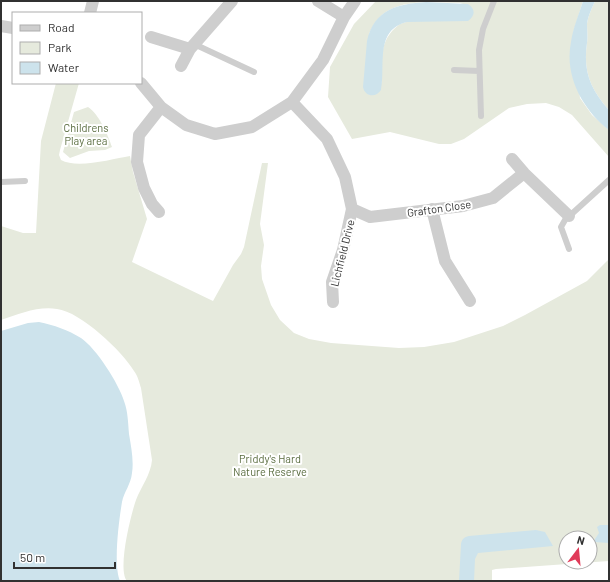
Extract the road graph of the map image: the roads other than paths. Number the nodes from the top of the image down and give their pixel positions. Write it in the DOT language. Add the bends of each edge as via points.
graph roads {
  1 [pos="93,1"];
  2 [pos="232,1"];
  3 [pos="318,1"];
  4 [pos="355,1"];
  5 [pos="494,1"];
  6 [pos="90,12"];
  7 [pos="344,17"];
  8 [pos="1,27"];
  9 [pos="12,28"];
  10 [pos="151,37"];
  11 [pos="192,47"];
  12 [pos="181,66"];
  13 [pos="454,70"];
  14 [pos="479,71"];
  15 [pos="254,72"];
  16 [pos="141,84"];
  17 [pos="292,102"];
  18 [pos="160,107"];
  19 [pos="480,116"];
  20 [pos="512,159"];
  21 [pos="524,173"];
  22 [pos="609,180"];
  23 [pos="25,181"];
  24 [pos="1,182"];
  25 [pos="352,209"];
  26 [pos="432,209"];
  27 [pos="159,212"];
  28 [pos="569,216"];
  29 [pos="569,249"];
  30 [pos="470,301"];
  31 [pos="333,302"];
  1 -- 6 [label="street"];
  2 -- 11 [label="street"];
  3 -- 7 [label="street"];
  4 -- 7 [label="street"];
  5 -- 14 [label="lane" via="481,36"];
  7 -- 17 [label="street" via="323,60"];
  8 -- 9 [label="street"];
  10 -- 11 [label="street"];
  11 -- 12 [label="street"];
  11 -- 15 [label="lane"];
  13 -- 14 [label="lane"];
  14 -- 19 [label="lane"];
  16 -- 18 [label="street"];
  17 -- 18 [label="street" via="252,127 215,134 186,125"];
  17 -- 25 [label="street, Lichfield Drive" via="327,139 345,177"];
  18 -- 27 [label="street" via="139,135 137,162 144,188"];
  20 -- 21 [label="street"];
  21 -- 26 [label="street, Grafton Close" via="493,198 462,206"];
  21 -- 28 [label="street"];
  22 -- 28 [label="lane"];
  23 -- 24 [label="lane"];
  25 -- 26 [label="street, Grafton Close" via="370,216"];
  25 -- 31 [label="street, Lichfield Drive" via="343,250 332,282"];
  26 -- 30 [label="street" via="445,261"];
  28 -- 29 [label="lane" via="561,227"];
}
